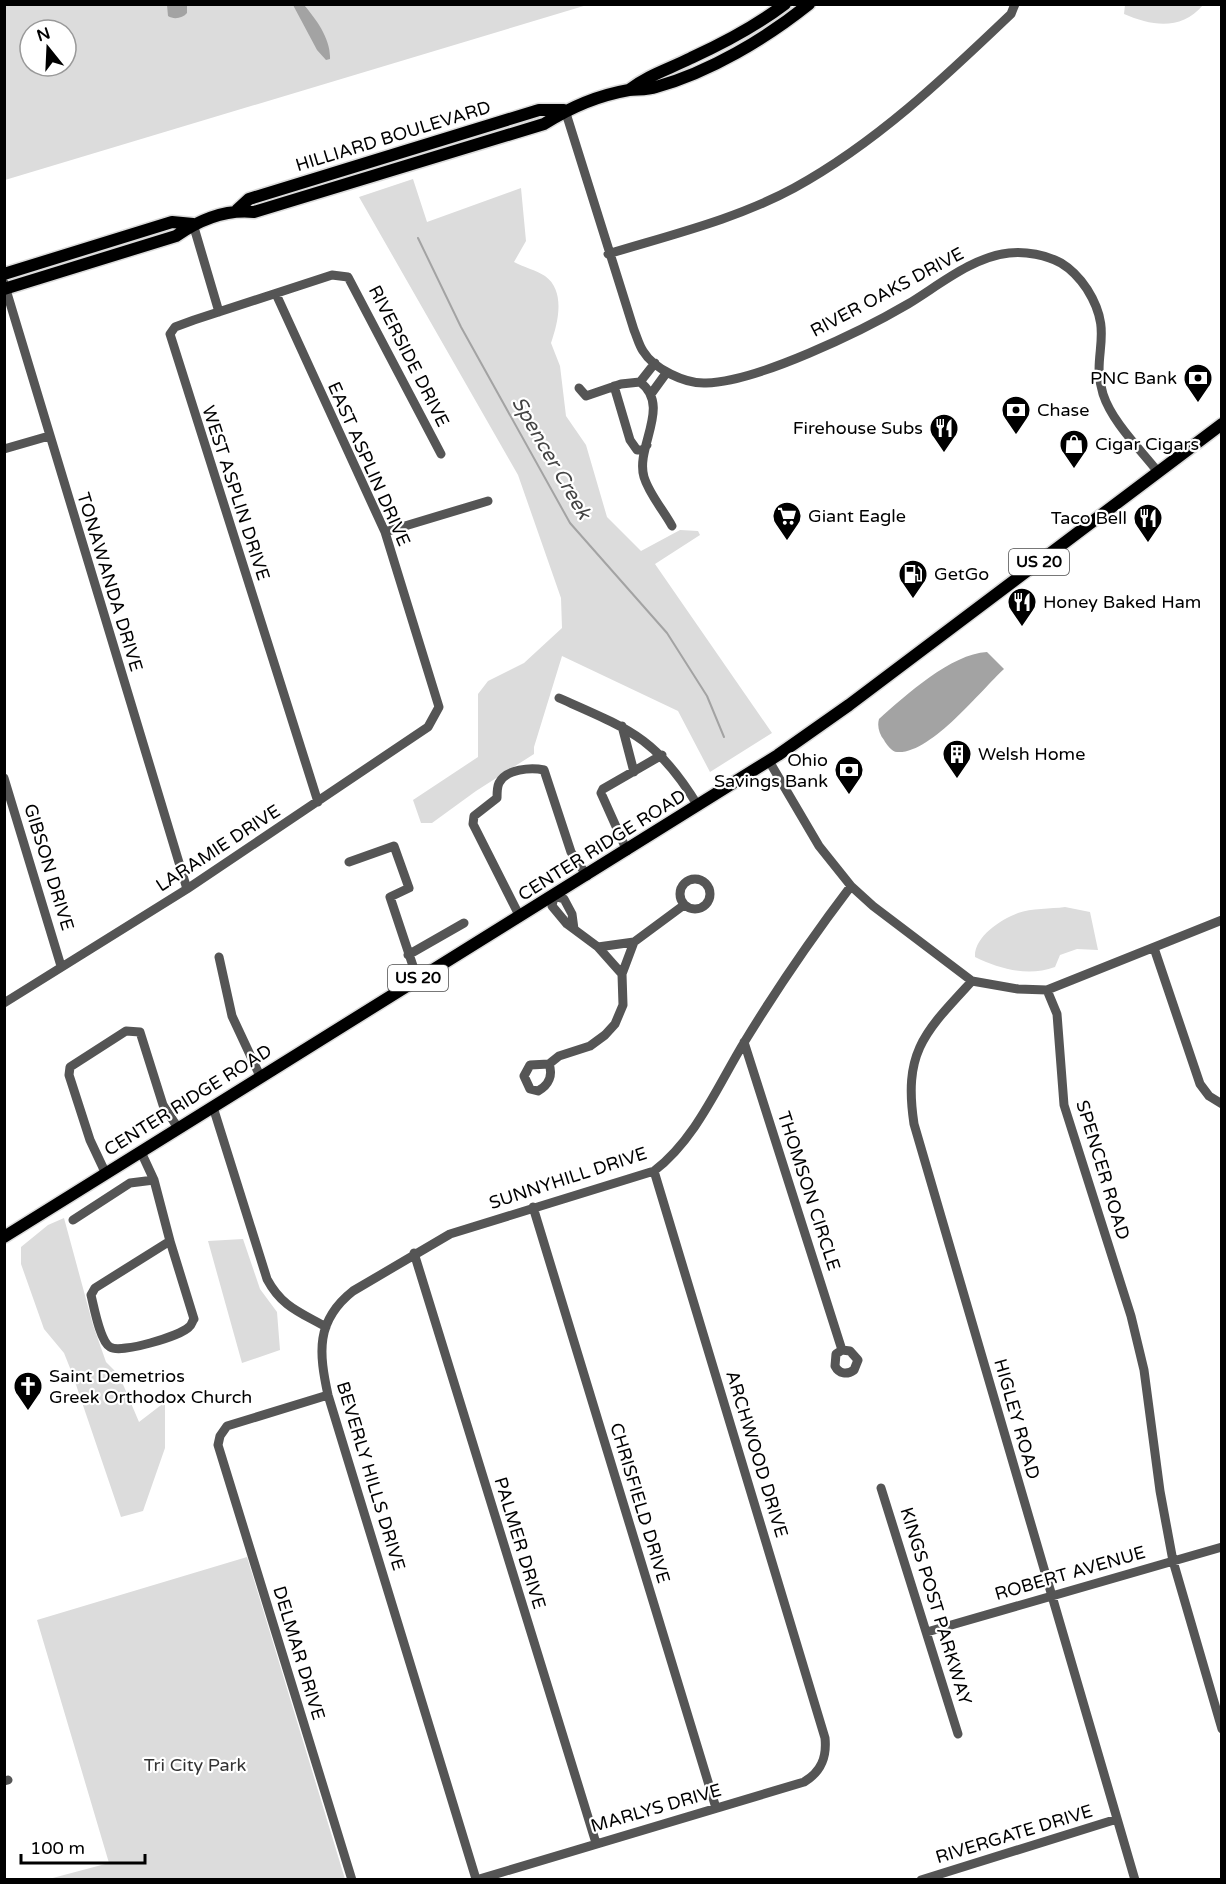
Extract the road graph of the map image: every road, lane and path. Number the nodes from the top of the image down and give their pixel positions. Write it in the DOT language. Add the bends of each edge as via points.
graph roads {
  1 [pos="785,4"];
  2 [pos="808,4"];
  3 [pos="1015,4"];
  4 [pos="628,90"];
  5 [pos="565,110"];
  6 [pos="193,224"];
  7 [pos="608,254"];
  8 [pos="4,274"];
  9 [pos="5,287"];
  10 [pos="276,294"];
  11 [pos="219,312"];
  12 [pos="656,363"];
  13 [pos="667,372"];
  14 [pos="640,382"];
  15 [pos="614,386"];
  16 [pos="579,388"];
  17 [pos="651,394"];
  18 [pos="1221,424"];
  19 [pos="49,436"];
  20 [pos="647,445"];
  21 [pos="4,449"];
  22 [pos="441,454"];
  23 [pos="1158,472"];
  24 [pos="488,501"];
  25 [pos="672,526"];
  26 [pos="385,532"];
  27 [pos="559,698"];
  28 [pos="439,707"];
  29 [pos="622,726"];
  30 [pos="662,754"];
  31 [pos="769,761"];
  32 [pos="634,772"];
  33 [pos="4,778"];
  34 [pos="318,802"];
  35 [pos="698,806"];
  36 [pos="627,851"];
  37 [pos="350,862"];
  38 [pos="587,876"];
  39 [pos="851,886"];
  40 [pos="187,889"];
  41 [pos="554,896"];
  42 [pos="684,905"];
  43 [pos="520,917"];
  44 [pos="1221,920"];
  45 [pos="464,923"];
  46 [pos="634,942"];
  47 [pos="598,947"];
  48 [pos="1154,948"];
  49 [pos="408,955"];
  50 [pos="219,957"];
  51 [pos="61,966"];
  52 [pos="622,975"];
  53 [pos="417,978"];
  54 [pos="972,981"];
  55 [pos="1047,990"];
  56 [pos="4,1004"];
  57 [pos="744,1042"];
  58 [pos="549,1064"];
  59 [pos="260,1076"];
  60 [pos="1221,1104"];
  61 [pos="213,1107"];
  62 [pos="178,1128"];
  63 [pos="141,1152"];
  64 [pos="654,1171"];
  65 [pos="106,1174"];
  66 [pos="154,1180"];
  67 [pos="532,1207"];
  68 [pos="73,1220"];
  69 [pos="4,1237"];
  70 [pos="170,1242"];
  71 [pos="414,1253"];
  72 [pos="326,1327"];
  73 [pos="842,1350"];
  74 [pos="328,1395"];
  75 [pos="881,1488"];
  76 [pos="1221,1547"];
  77 [pos="1173,1561"];
  78 [pos="1051,1594"];
  79 [pos="927,1632"];
  80 [pos="1221,1729"];
  81 [pos="958,1734"];
  82 [pos="826,1747"];
  83 [pos="716,1808"];
  84 [pos="1117,1819"];
  85 [pos="596,1843"];
  86 [pos="351,1880"];
  87 [pos="476,1880"];
  88 [pos="921,1880"];
  89 [pos="1135,1880"];
  1 -- 4 [label="main road, HILLIARD BOULEVARD" via="741,33 647,76"];
  2 -- 4 [label="main road, HILLIARD BOULEVARD" via="746,47 693,74 654,88"];
  3 -- 7 [label="street" via="1011,14 929,92 860,145 793,188 729,216"];
  4 -- 5 [label="main road, HILLIARD BOULEVARD"];
  5 -- 6 [label="main road, HILLIARD BOULEVARD" via="544,124 522,131 254,212 237,210"];
  5 -- 7 [label="street, RIVER OAKS DRIVE"];
  6 -- 8 [label="main road, HILLIARD BOULEVARD" via="172,222"];
  6 -- 9 [label="main road, HILLIARD BOULEVARD" via="176,236"];
  6 -- 11 [label="street"];
  7 -- 12 [label="street, RIVER OAKS DRIVE" via="643,352"];
  9 -- 19 [label="street, TONAWANDA DRIVE"];
  10 -- 11 [label="street"];
  10 -- 22 [label="street, RIVERSIDE DRIVE" via="332,275 348,277"];
  10 -- 26 [label="street, EAST ASPLIN DRIVE"];
  11 -- 34 [label="street, WEST ASPLIN DRIVE" via="175,327 170,334 172,346"];
  12 -- 13 [label="street, RIVER OAKS DRIVE"];
  12 -- 14 [label="street"];
  13 -- 17 [label="street"];
  13 -- 23 [label="street, RIVER OAKS DRIVE" via="704,383 749,374 806,354 860,328 979,262 1008,252 1033,253 1062,264 1082,282 1096,304 1103,324 1100,382 1104,396"];
  14 -- 15 [label="street"];
  14 -- 17 [label="street"];
  15 -- 16 [label="street" via="586,396"];
  15 -- 20 [label="street" via="630,440 637,450"];
  17 -- 20 [label="street"];
  18 -- 23 [label="main road, CENTER RIDGE ROAD / US 20"];
  19 -- 21 [label="street"];
  19 -- 40 [label="street, TONAWANDA DRIVE"];
  20 -- 25 [label="street" via="644,476"];
  23 -- 31 [label="main road, CENTER RIDGE ROAD / US 20"];
  24 -- 26 [label="street"];
  26 -- 28 [label="street, EAST ASPLIN DRIVE"];
  27 -- 29 [label="street"];
  28 -- 34 [label="street, LARAMIE DRIVE" via="428,727"];
  29 -- 30 [label="street"];
  29 -- 32 [label="street"];
  30 -- 32 [label="street"];
  30 -- 35 [label="street"];
  31 -- 35 [label="main road, CENTER RIDGE ROAD / US 20"];
  31 -- 39 [label="street" via="819,846"];
  32 -- 36 [label="street" via="601,793"];
  33 -- 51 [label="street, GIBSON DRIVE"];
  34 -- 40 [label="street, LARAMIE DRIVE"];
  35 -- 36 [label="main road, CENTER RIDGE ROAD / US 20"];
  36 -- 38 [label="main road, CENTER RIDGE ROAD / US 20"];
  37 -- 49 [label="street" via="394,846 409,888 390,897"];
  38 -- 41 [label="main road, CENTER RIDGE ROAD / US 20"];
  38 -- 43 [label="street" via="571,852 544,770 526,769 503,778 498,784 497,798 474,816 473,824"];
  39 -- 54 [label="street"];
  39 -- 57 [label="street, SUNNYHILL DRIVE" via="796,959"];
  40 -- 51 [label="street, LARAMIE DRIVE"];
  41 -- 43 [label="main road, CENTER RIDGE ROAD / US 20"];
  41 -- 47 [label="street" via="552,906"];
  42 -- 46 [label="street"];
  43 -- 53 [label="main road, CENTER RIDGE ROAD / US 20"];
  44 -- 48 [label="street"];
  45 -- 49 [label="street"];
  46 -- 47 [label="street"];
  46 -- 52 [label="street"];
  47 -- 52 [label="street"];
  48 -- 55 [label="street"];
  48 -- 60 [label="street" via="1200,1084"];
  49 -- 53 [label="street"];
  50 -- 59 [label="street" via="232,1016"];
  51 -- 56 [label="street, LARAMIE DRIVE"];
  52 -- 58 [label="street" via="623,1005 606,1035"];
  53 -- 59 [label="main road, CENTER RIDGE ROAD / US 20"];
  54 -- 55 [label="street"];
  54 -- 78 [label="street, HIGLEY ROAD" via="920,1046 910,1075 910,1098 914,1124"];
  55 -- 77 [label="street, SPENCER ROAD" via="1057,1014 1064,1105 1131,1316 1144,1370"];
  57 -- 64 [label="street, SUNNYHILL DRIVE" via="680,1147"];
  57 -- 73 [label="street, THOMSON CIRCLE"];
  59 -- 61 [label="main road, CENTER RIDGE ROAD / US 20"];
  61 -- 62 [label="main road, CENTER RIDGE ROAD / US 20"];
  61 -- 72 [label="street" via="267,1279 276,1296"];
  62 -- 63 [label="main road, CENTER RIDGE ROAD / US 20"];
  62 -- 65 [label="street" via="163,1105 140,1032 126,1031 70,1067 69,1075 90,1140"];
  63 -- 65 [label="main road, CENTER RIDGE ROAD / US 20"];
  63 -- 66 [label="street"];
  64 -- 67 [label="street, SUNNYHILL DRIVE"];
  64 -- 82 [label="street, ARCHWOOD DRIVE"];
  65 -- 69 [label="main road, CENTER RIDGE ROAD / US 20"];
  66 -- 68 [label="street" via="130,1183"];
  66 -- 70 [label="street"];
  67 -- 71 [label="street, SUNNYHILL DRIVE" via="450,1234"];
  67 -- 83 [label="street, CHRISFIELD DRIVE"];
  70 -- 70 [label="street" via="194,1319 189,1327 155,1341 120,1350 109,1347 103,1340 91,1295 95,1288"];
  71 -- 72 [label="street, SUNNYHILL DRIVE" via="343,1299"];
  71 -- 85 [label="street, PALMER DRIVE"];
  72 -- 74 [label="street, BEVERLY HILLS DRIVE" via="321,1361"];
  74 -- 86 [label="street, DELMAR DRIVE" via="227,1426 220,1436 219,1452"];
  74 -- 87 [label="street, BEVERLY HILLS DRIVE"];
  75 -- 79 [label="street, KINGS POST PARKWAY"];
  76 -- 77 [label="street, ROBERT AVENUE"];
  77 -- 78 [label="street, ROBERT AVENUE"];
  77 -- 80 [label="street, SPENCER ROAD"];
  78 -- 79 [label="street, ROBERT AVENUE"];
  78 -- 84 [label="street, HIGLEY ROAD"];
  79 -- 81 [label="street, KINGS POST PARKWAY"];
  82 -- 83 [label="street, MARLYS DRIVE" via="822,1764 811,1778"];
  83 -- 85 [label="street, MARLYS DRIVE"];
  84 -- 88 [label="street, RIVERGATE DRIVE"];
  84 -- 89 [label="street, HIGLEY ROAD"];
  85 -- 87 [label="street, MARLYS DRIVE"];
}
